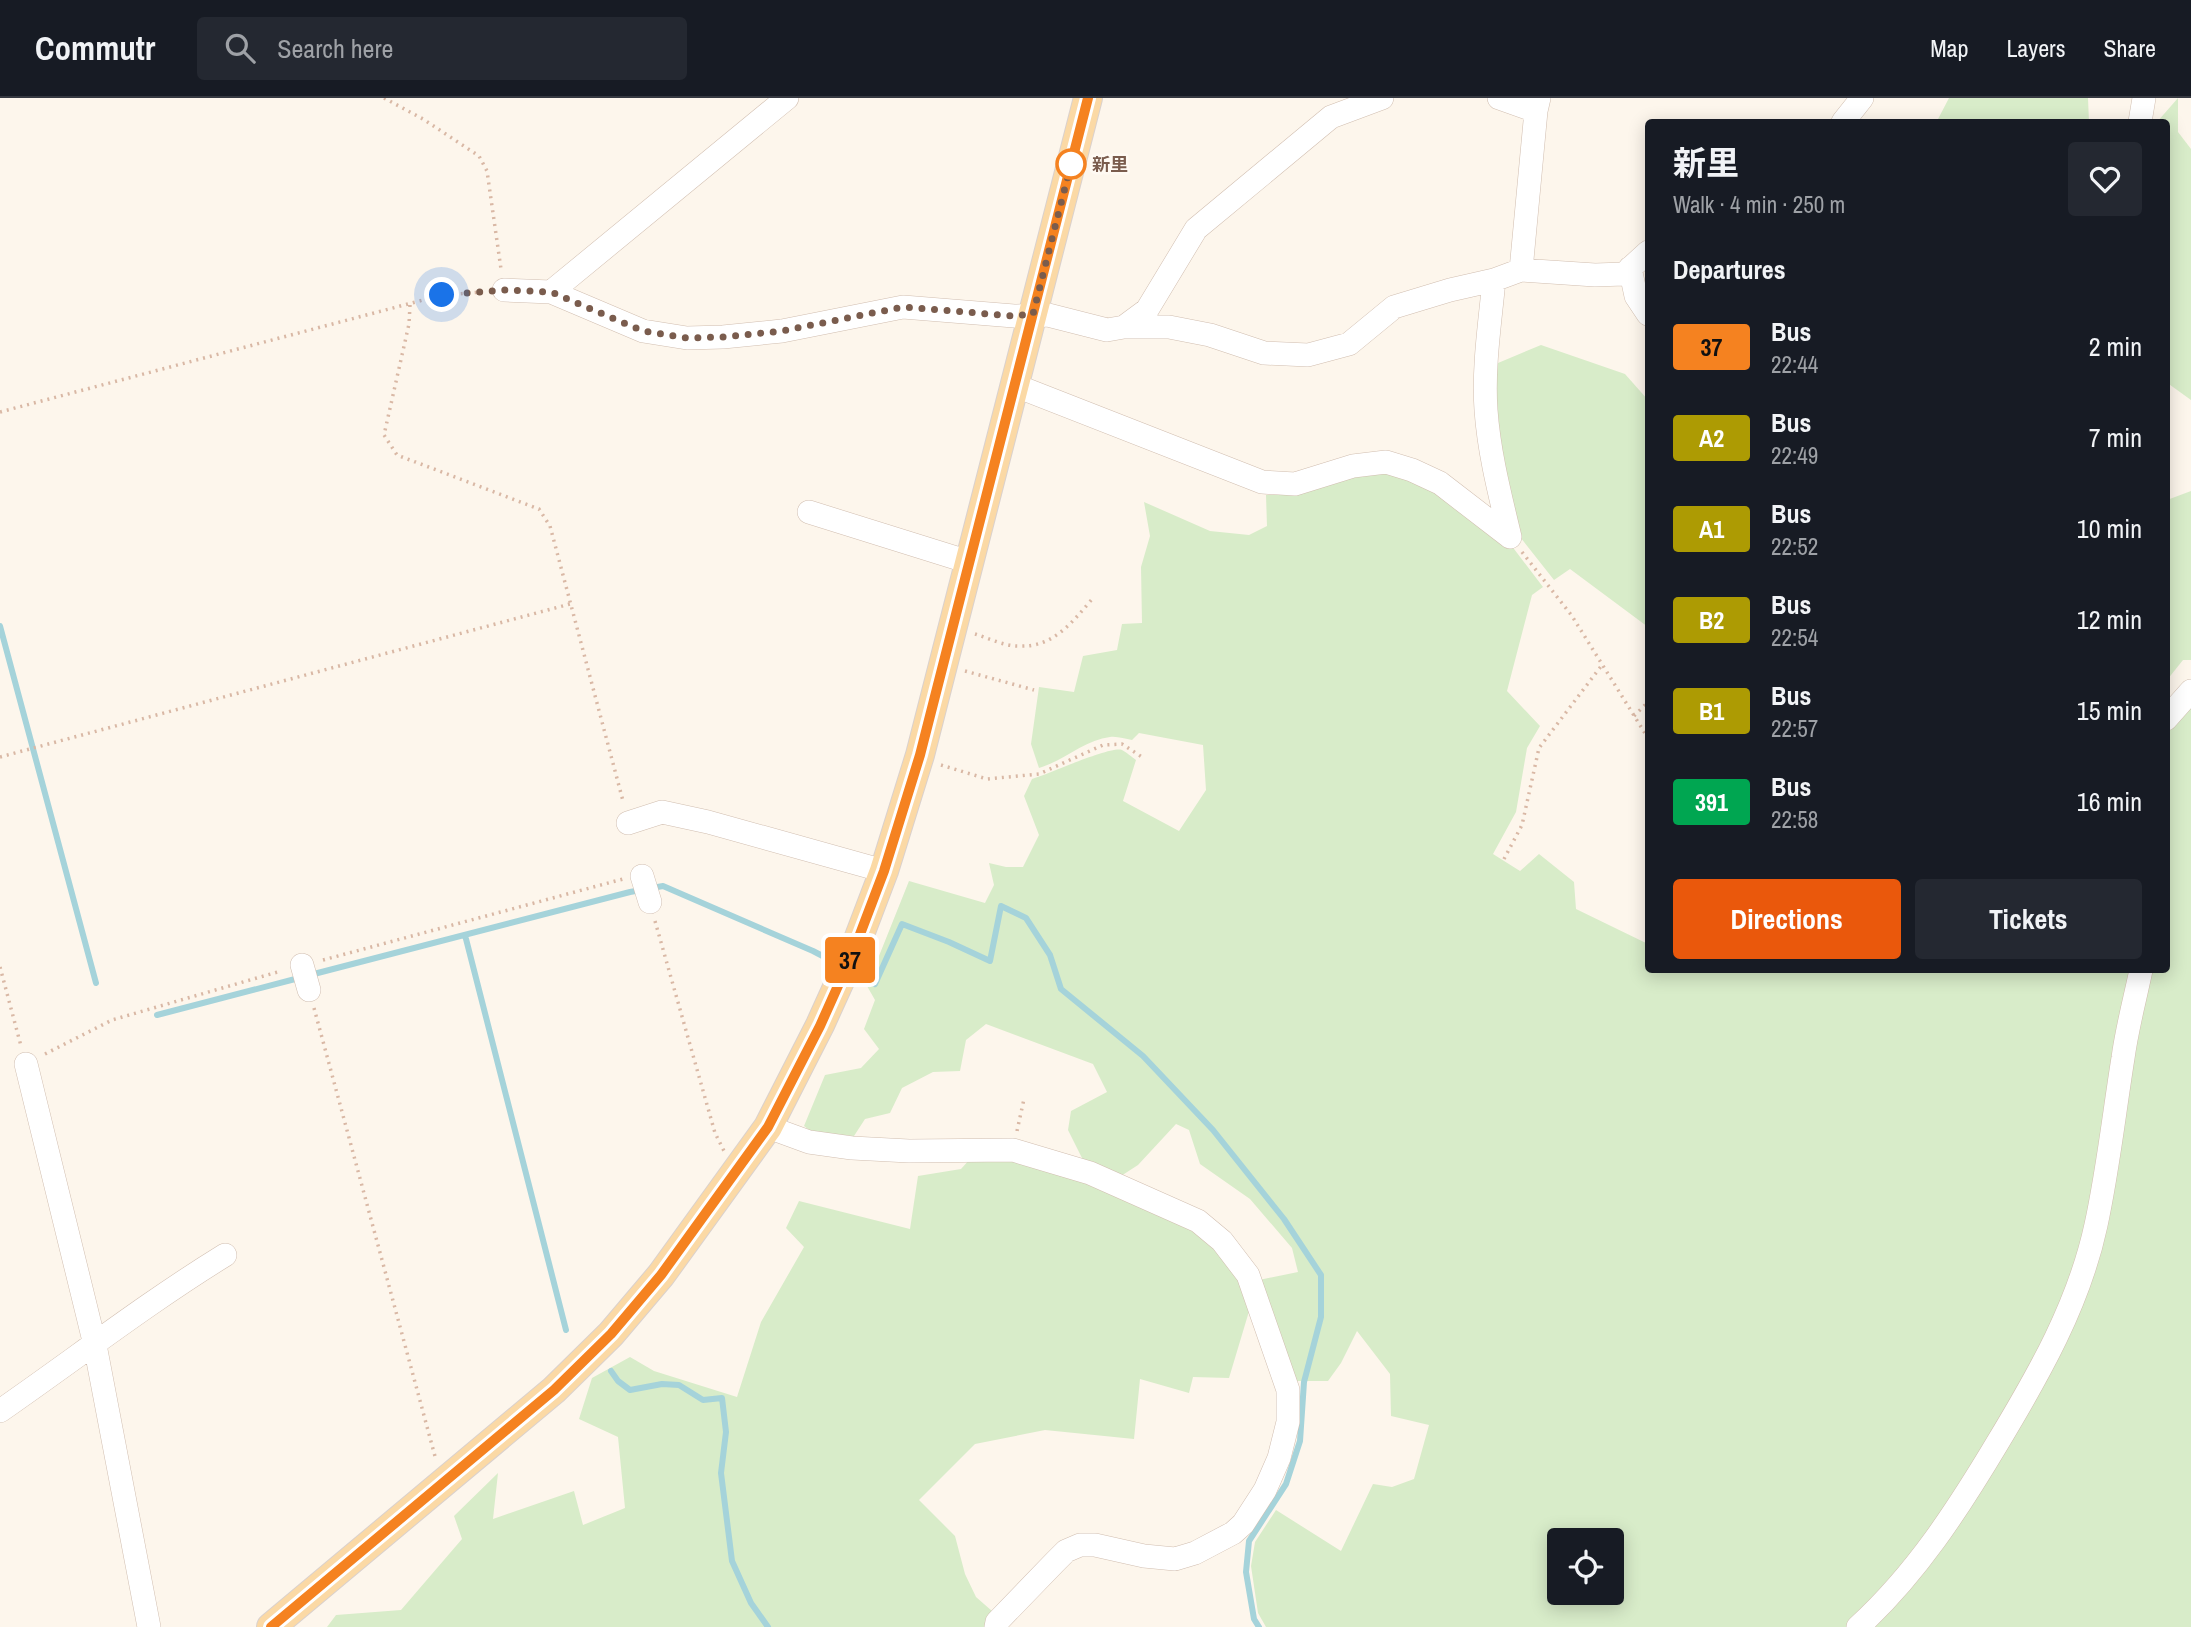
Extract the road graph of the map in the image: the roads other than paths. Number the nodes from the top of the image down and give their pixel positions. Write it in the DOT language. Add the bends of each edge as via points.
graph roads {
  1 [pos="786,98"];
  2 [pos="1088,98"];
  3 [pos="1382,98"];
  4 [pos="1499,98"];
  5 [pos="1862,98"];
  6 [pos="2144,98"];
  7 [pos="1538,104"];
  8 [pos="1845,119"];
  9 [pos="2140,119"];
  10 [pos="1645,255"];
  11 [pos="1630,268"];
  12 [pos="1521,270"];
  13 [pos="1494,280"];
  14 [pos="504,290"];
  15 [pos="551,292"];
  16 [pos="1645,310"];
  17 [pos="1033,314"];
  18 [pos="1124,327"];
  19 [pos="1014,385"];
  20 [pos="809,512"];
  21 [pos="969,562"];
  22 [pos="2191,691"];
  23 [pos="2170,715"];
  24 [pos="628,823"];
  25 [pos="884,871"];
  26 [pos="642,876"];
  27 [pos="650,902"];
  28 [pos="302,966"];
  29 [pos="2140,973"];
  30 [pos="309,990"];
  31 [pos="26,1064"];
  32 [pos="768,1127"];
  33 [pos="225,1255"];
  34 [pos="95,1345"];
  35 [pos="0,1411"];
  36 [pos="149,1627"];
  37 [pos="271,1627"];
  38 [pos="996,1627"];
  39 [pos="1858,1627"];
  1 -- 15 [label="street"];
  2 -- 17 [label="main road"];
  3 -- 18 [label="street" via="1331,117 1196,229 1147,310"];
  4 -- 7 [label="street"];
  5 -- 8 [label="street"];
  6 -- 9 [label="street"];
  7 -- 12 [label="street"];
  10 -- 11 [label="street"];
  11 -- 12 [label="street" via="1624,274 1595,275"];
  11 -- 16 [label="street" via="1636,296"];
  12 -- 13 [label="street"];
  13 -- 18 [label="street" via="1394,307 1349,344 1308,355 1264,353 1169,327"];
  13 -- 19 [label="street" via="1486,409 1510,537 1440,483 1386,462 1353,466 1295,484 1262,482"];
  14 -- 15 [label="street"];
  15 -- 17 [label="street" via="643,331 687,338 782,331 903,307"];
  17 -- 18 [label="street" via="1107,330"];
  17 -- 19 [label="main road"];
  19 -- 21 [label="main road"];
  20 -- 21 [label="street"];
  21 -- 25 [label="main road"];
  22 -- 23 [label="street"];
  24 -- 25 [label="street" via="662,812"];
  25 -- 32 [label="main road" via="846,969"];
  26 -- 27 [label="street"];
  28 -- 30 [label="street"];
  29 -- 39 [label="street" via="2095,1227 2054,1345 1969,1491 1930,1548"];
  31 -- 34 [label="street"];
  32 -- 37 [label="main road" via="661,1275 611,1334 554,1390"];
  32 -- 38 [label="street" via="809,1142 852,1148 1013,1150 1090,1173 1198,1221 1222,1241 1248,1275 1288,1390 1288,1422 1265,1490 1243,1524 1195,1553 1175,1559 1080,1545 1055,1562"];
  33 -- 34 [label="street" via="132,1315"];
  34 -- 35 [label="street"];
  34 -- 36 [label="street"];
}
